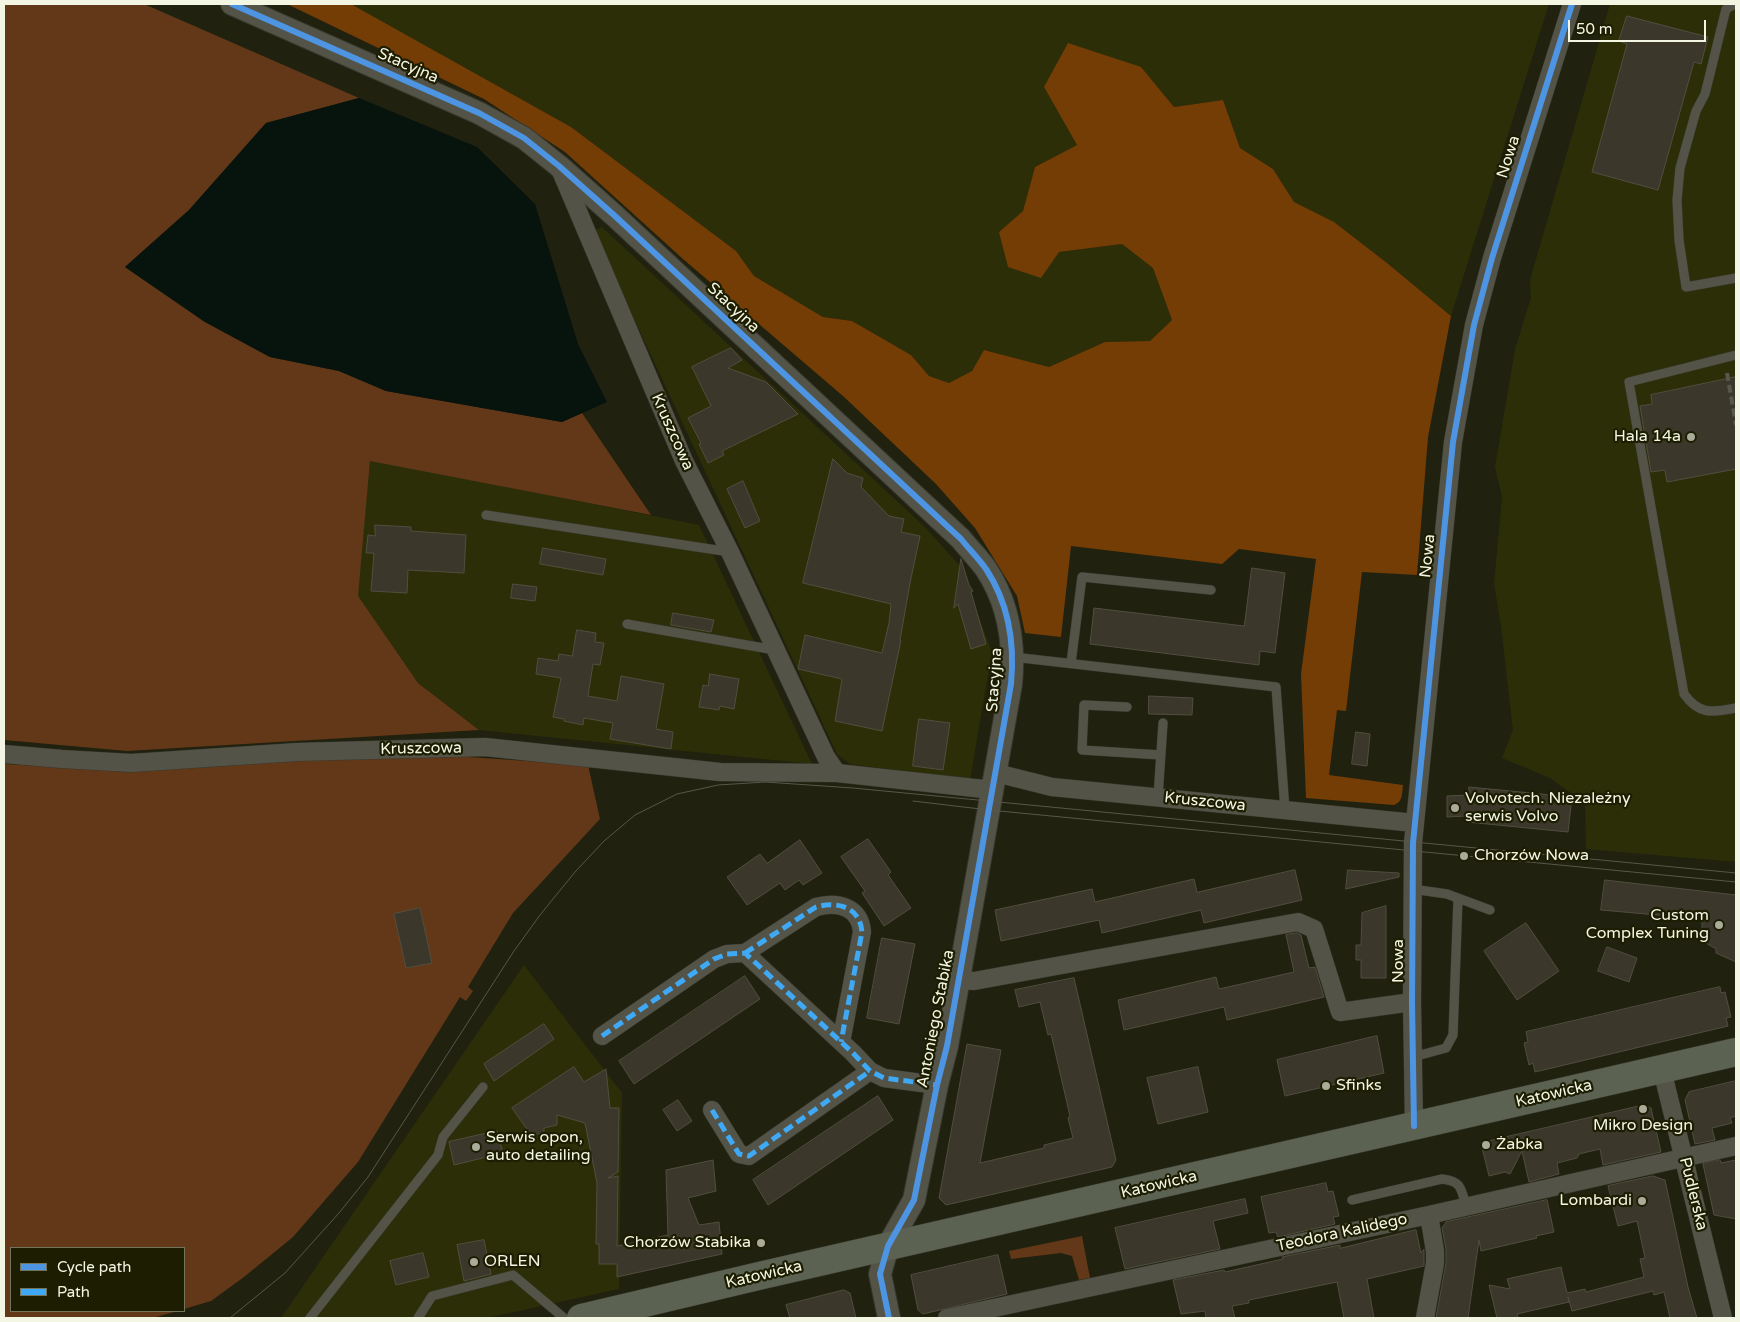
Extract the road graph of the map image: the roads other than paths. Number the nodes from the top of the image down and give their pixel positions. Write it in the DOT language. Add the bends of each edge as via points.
graph roads {
  1 [pos="232,4"];
  2 [pos="1572,4"];
  3 [pos="1735,4"];
  4 [pos="559,166"];
  5 [pos="1736,278"];
  6 [pos="1736,355"];
  7 [pos="486,515"];
  8 [pos="730,552"];
  9 [pos="1211,590"];
  10 [pos="627,624"];
  11 [pos="775,650"];
  12 [pos="1013,657"];
  13 [pos="1071,663"];
  14 [pos="1127,707"];
  15 [pos="1736,708"];
  16 [pos="1163,723"];
  17 [pos="4,754"];
  18 [pos="1161,755"];
  19 [pos="837,773"];
  20 [pos="995,782"];
  21 [pos="1158,797"];
  22 [pos="1285,810"];
  23 [pos="1415,823"];
  24 [pos="1412,889"];
  25 [pos="1458,899"];
  26 [pos="1490,910"];
  27 [pos="745,953"];
  28 [pos="958,980"];
  29 [pos="1412,1002"];
  30 [pos="602,1036"];
  31 [pos="841,1042"];
  32 [pos="1736,1052"];
  33 [pos="1413,1057"];
  34 [pos="1662,1070"];
  35 [pos="870,1071"];
  36 [pos="937,1085"];
  37 [pos="483,1087"];
  38 [pos="712,1110"];
  39 [pos="1414,1126"];
  40 [pos="1736,1146"];
  41 [pos="1684,1158"];
  42 [pos="1352,1200"];
  43 [pos="1466,1206"];
  44 [pos="1429,1215"];
  45 [pos="888,1246"];
  46 [pos="310,1318"];
  47 [pos="418,1318"];
  48 [pos="564,1318"];
  49 [pos="582,1318"];
  50 [pos="889,1318"];
  51 [pos="947,1318"];
  52 [pos="1425,1318"];
  53 [pos="1723,1318"];
  1 -- 4 [label="street, Stacyjna" via="479,113 524,138"];
  2 -- 23 [label="street, Nowa" via="1474,325 1453,442"];
  3 -- 5 [label="lane" via="1726,9 1705,94 1696,111 1680,168 1676,200 1686,287"];
  4 -- 8 [label="street, Kruszcowa" via="684,461"];
  4 -- 12 [label="street, Stacyjna" via="961,540 986,569 1003,601"];
  6 -- 15 [label="lane" via="1629,382 1684,694 1703,710"];
  7 -- 8 [label="lane"];
  8 -- 11 [label="street, Kruszcowa"];
  9 -- 13 [label="lane" via="1082,577"];
  10 -- 11 [label="lane"];
  11 -- 19 [label="street, Kruszcowa" via="826,757"];
  12 -- 13 [label="lane"];
  12 -- 20 [label="street, Stacyjna"];
  13 -- 22 [label="lane" via="1276,687"];
  14 -- 18 [label="lane" via="1084,705 1082,750"];
  16 -- 18 [label="lane"];
  17 -- 19 [label="street, Kruszcowa" via="131,762 297,752 485,748 720,772"];
  18 -- 21 [label="lane"];
  19 -- 20 [label="street, Kruszcowa"];
  20 -- 21 [label="street, Kruszcowa"];
  20 -- 28 [label="street, Antoniego Stabika"];
  21 -- 22 [label="street, Kruszcowa"];
  22 -- 23 [label="street, Kruszcowa"];
  23 -- 24 [label="street, Nowa"];
  24 -- 25 [label="lane" via="1447,894"];
  24 -- 29 [label="street, Nowa"];
  25 -- 26 [label="lane"];
  25 -- 33 [label="lane" via="1453,1035 1446,1048"];
  27 -- 30 [label="street" via="714,959"];
  27 -- 31 [label="street"];
  27 -- 31 [label="street" via="816,907 826,904 840,906 856,914 862,932"];
  28 -- 29 [label="street, Antoniego Stabika" via="974,981 1298,922 1314,930 1340,1012"];
  28 -- 36 [label="street, Antoniego Stabika"];
  29 -- 33 [label="street, Nowa"];
  31 -- 35 [label="street"];
  32 -- 34 [label="main road, Katowicka"];
  33 -- 39 [label="street, Nowa"];
  34 -- 39 [label="main road, Katowicka"];
  34 -- 41 [label="street, Pudlerska"];
  35 -- 36 [label="street" via="884,1078"];
  35 -- 38 [label="street" via="749,1156 739,1154"];
  36 -- 45 [label="street, Antoniego Stabika" via="914,1200"];
  37 -- 46 [label="lane" via="443,1137 438,1155"];
  39 -- 45 [label="main road, Katowicka"];
  40 -- 41 [label="street, Teodora Kalidego"];
  41 -- 43 [label="street, Teodora Kalidego"];
  41 -- 53 [label="street, Pudlerska"];
  42 -- 43 [label="lane" via="1442,1179 1453,1180 1460,1186"];
  43 -- 44 [label="street, Teodora Kalidego"];
  44 -- 51 [label="street, Teodora Kalidego"];
  44 -- 52 [label="street" via="1435,1263"];
  45 -- 49 [label="main road, Katowicka"];
  45 -- 50 [label="street, Antoniego Stabika" via="880,1274"];
  47 -- 48 [label="lane" via="432,1296 513,1275"];
}
